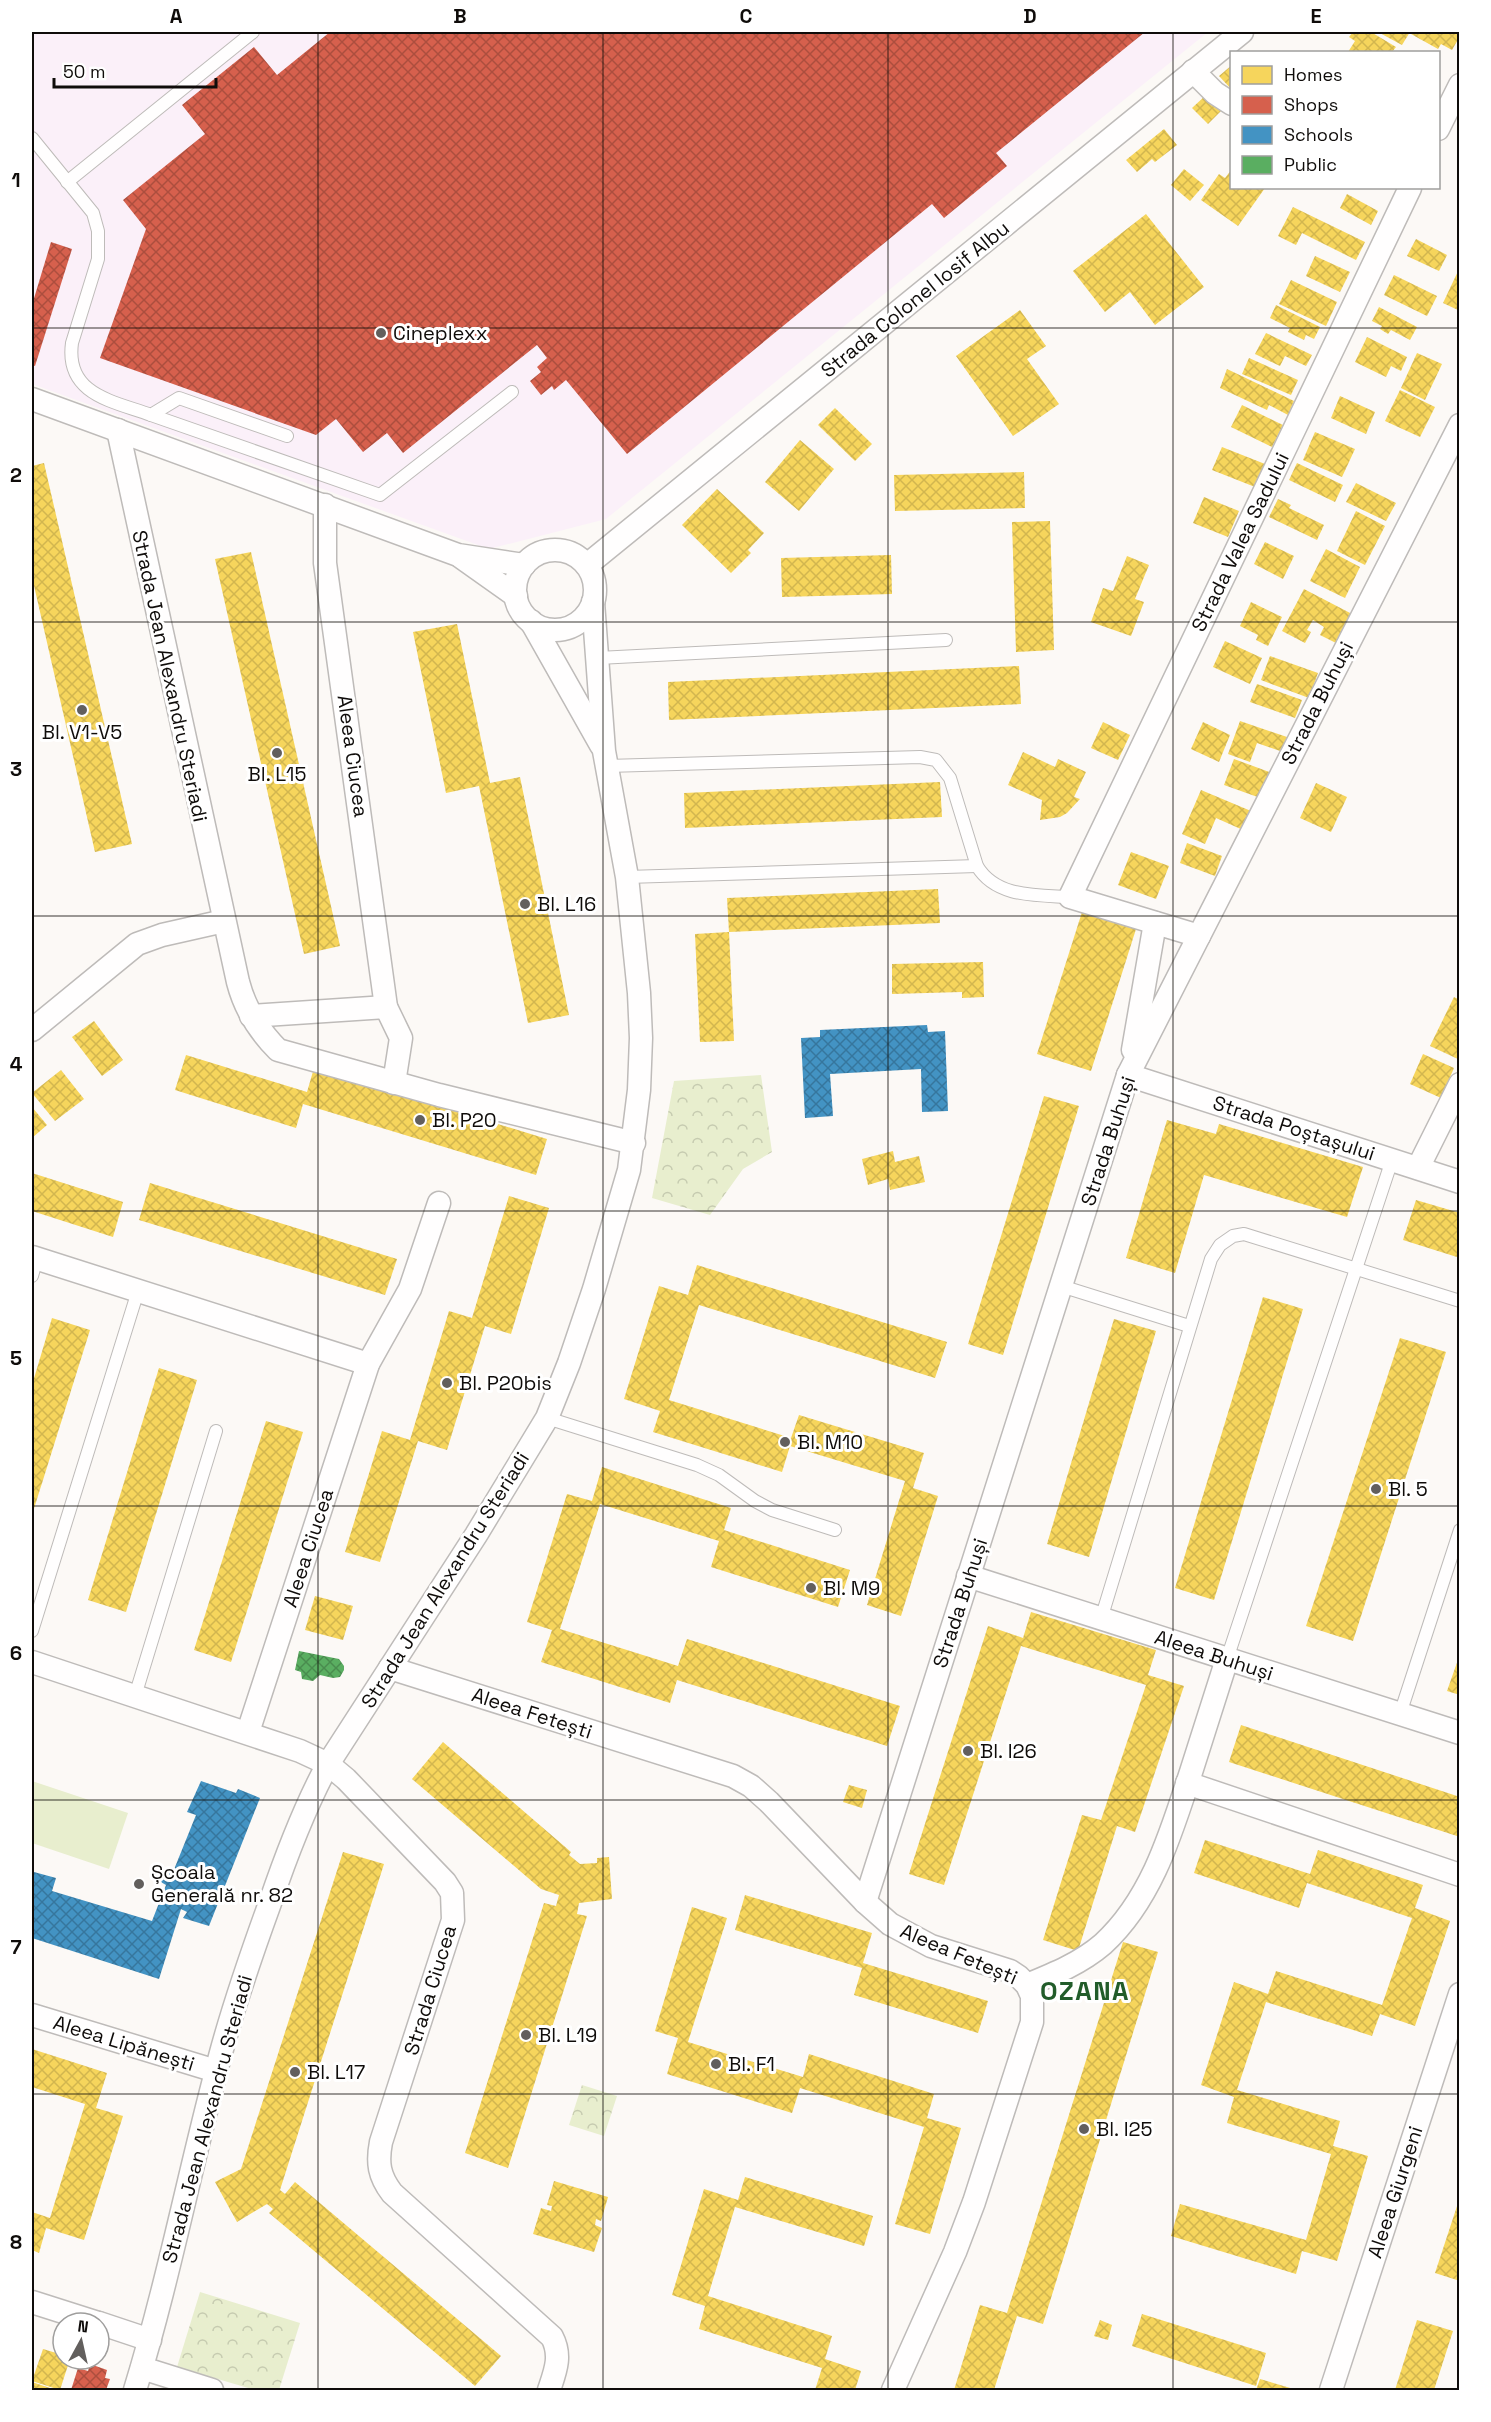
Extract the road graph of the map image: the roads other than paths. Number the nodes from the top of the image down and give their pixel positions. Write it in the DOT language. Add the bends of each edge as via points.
graph roads {
  1 [pos="253,32"];
  2 [pos="1242,32"];
  3 [pos="1193,71"];
  4 [pos="1460,86"];
  5 [pos="1230,103"];
  6 [pos="1440,125"];
  7 [pos="32,138"];
  8 [pos="67,182"];
  9 [pos="1410,189"];
  10 [pos="512,392"];
  11 [pos="32,399"];
  12 [pos="112,401"];
  13 [pos="151,415"];
  14 [pos="1460,424"];
  15 [pos="118,430"];
  16 [pos="288,436"];
  17 [pos="325,505"];
  18 [pos="458,555"];
  19 [pos="524,565"];
  20 [pos="587,565"];
  21 [pos="516,596"];
  22 [pos="593,602"];
  23 [pos="531,621"];
  24 [pos="946,640"];
  25 [pos="598,658"];
  26 [pos="606,759"];
  27 [pos="977,866"];
  28 [pos="627,877"];
  29 [pos="1070,897"];
  30 [pos="224,921"];
  31 [pos="1155,923"];
  32 [pos="1198,936"];
  33 [pos="386,1007"];
  34 [pos="251,1016"];
  35 [pos="32,1030"];
  36 [pos="1128,1075"];
  37 [pos="394,1083"];
  38 [pos="1460,1084"];
  39 [pos="634,1143"];
  40 [pos="1392,1160"];
  41 [pos="1418,1168"];
  42 [pos="1460,1182"];
  43 [pos="439,1203"];
  44 [pos="33,1264"];
  45 [pos="1356,1269"];
  46 [pos="1061,1286"];
  47 [pos="138,1291"];
  48 [pos="1460,1301"];
  49 [pos="1190,1326"];
  50 [pos="368,1364"];
  51 [pos="546,1418"];
  52 [pos="216,1431"];
  53 [pos="835,1530"];
  54 [pos="1460,1530"];
  55 [pos="968,1576"];
  56 [pos="1101,1619"];
  57 [pos="32,1631"];
  58 [pos="1227,1659"];
  59 [pos="32,1662"];
  60 [pos="390,1668"];
  61 [pos="135,1696"];
  62 [pos="1400,1714"];
  63 [pos="248,1732"];
  64 [pos="1460,1733"];
  65 [pos="328,1764"];
  66 [pos="1187,1783"];
  67 [pos="1460,1875"];
  68 [pos="865,1902"];
  69 [pos="1027,1985"];
  70 [pos="1460,1994"];
  71 [pos="32,2015"];
  72 [pos="216,2071"];
  73 [pos="32,2302"];
  74 [pos="60,2311"];
  75 [pos="111,2327"];
  76 [pos="150,2340"];
  77 [pos="142,2368"];
  78 [pos="135,2391"];
  79 [pos="212,2391"];
  80 [pos="549,2391"];
  81 [pos="893,2391"];
  82 [pos="1331,2391"];
  1 -- 8 [label="lane"];
  2 -- 3 [label="street, Strada Colonel Iosif Albu"];
  3 -- 5 [label="street"];
  3 -- 20 [label="street, Strada Colonel Iosif Albu"];
  4 -- 6 [label="street"];
  7 -- 8 [label="lane"];
  8 -- 12 [label="lane" via="93,213 99,245 70,356 75,375 91,393"];
  9 -- 29 [label="street, Strada Valea Sadului"];
  10 -- 13 [label="lane" via="380,495"];
  11 -- 15 [label="street"];
  12 -- 13 [label="lane"];
  12 -- 15 [label="lane"];
  13 -- 16 [label="lane" via="179,398"];
  14 -- 32 [label="street, Strada Buhuși"];
  15 -- 17 [label="street"];
  15 -- 30 [label="street, Strada Jean Alexandru Steriadi"];
  17 -- 18 [label="street"];
  17 -- 33 [label="street, Aleea Ciucea" via="325,563"];
  18 -- 19 [label="street"];
  18 -- 21 [label="street"];
  19 -- 20 [label="street" via="539,554 558,550 575,555"];
  19 -- 21 [label="street"];
  20 -- 22 [label="street" via="593,576"];
  21 -- 23 [label="street"];
  22 -- 23 [label="street" via="588,613 568,628 549,628"];
  22 -- 25 [label="street, Strada Jean Alexandru Steriadi"];
  23 -- 26 [label="street, Strada Jean Alexandru Steriadi"];
  24 -- 25 [label="lane"];
  25 -- 26 [label="street, Strada Jean Alexandru Steriadi"];
  26 -- 27 [label="lane" via="936,760 950,778"];
  26 -- 28 [label="street, Strada Jean Alexandru Steriadi"];
  27 -- 28 [label="lane"];
  27 -- 29 [label="lane" via="990,883 1000,888"];
  28 -- 39 [label="street, Strada Jean Alexandru Steriadi" via="641,1038"];
  29 -- 31 [label="street"];
  30 -- 34 [label="street" via="243,1001"];
  30 -- 35 [label="street" via="137,944"];
  31 -- 32 [label="street"];
  31 -- 36 [label="street"];
  32 -- 36 [label="street, Strada Buhuși"];
  33 -- 34 [label="street"];
  33 -- 37 [label="street, Aleea Ciucea" via="400,1038"];
  34 -- 37 [label="street" via="278,1050"];
  36 -- 40 [label="street, Strada Poștașului"];
  36 -- 46 [label="street, Strada Buhuși"];
  37 -- 39 [label="street"];
  38 -- 41 [label="street"];
  39 -- 51 [label="street, Strada Jean Alexandru Steriadi" via="594,1289"];
  40 -- 41 [label="street, Strada Poștașului"];
  40 -- 45 [label="lane"];
  41 -- 42 [label="street, Strada Poștașului"];
  43 -- 50 [label="street, Aleea Ciucea" via="410,1289"];
  44 -- 47 [label="street"];
  45 -- 48 [label="lane"];
  45 -- 49 [label="lane" via="1244,1234 1233,1236 1211,1258"];
  45 -- 58 [label="lane"];
  46 -- 49 [label="lane"];
  46 -- 55 [label="street, Strada Buhuși"];
  47 -- 50 [label="street"];
  47 -- 57 [label="lane"];
  49 -- 56 [label="lane"];
  50 -- 63 [label="street, Aleea Ciucea"];
  51 -- 53 [label="lane" via="697,1466 719,1475 772,1510"];
  51 -- 60 [label="street, Strada Jean Alexandru Steriadi"];
  52 -- 61 [label="lane"];
  54 -- 62 [label="lane"];
  55 -- 56 [label="street, Aleea Buhuși"];
  55 -- 68 [label="street, Strada Buhuși"];
  56 -- 58 [label="street, Aleea Buhuși"];
  58 -- 62 [label="street, Aleea Buhuși"];
  58 -- 66 [label="street"];
  59 -- 61 [label="street, Strada Ciucea"];
  60 -- 65 [label="street, Strada Jean Alexandru Steriadi"];
  60 -- 68 [label="street, Aleea Fetești" via="733,1776 769,1802"];
  61 -- 63 [label="street, Strada Ciucea"];
  62 -- 64 [label="street, Aleea Buhuși"];
  63 -- 65 [label="street, Strada Ciucea"];
  65 -- 72 [label="street, Strada Jean Alexandru Steriadi" via="278,1880"];
  65 -- 80 [label="street, Strada Ciucea" via="438,1872 452,1893 454,1906 449,1933 381,2142 378,2157 382,2180 552,2337 558,2356"];
  66 -- 67 [label="street"];
  66 -- 69 [label="street" via="1170,1838 1152,1877 1121,1924 1102,1945 1079,1961"];
  68 -- 69 [label="street, Aleea Fetești" via="915,1939 1010,1971"];
  69 -- 81 [label="street, Aleea Fetești" via="1032,1996 1032,2022 974,2202"];
  70 -- 82 [label="street, Aleea Giurgeni"];
  71 -- 72 [label="street, Aleea Lipănești"];
  72 -- 76 [label="street, Strada Jean Alexandru Steriadi"];
  73 -- 74 [label="street"];
  75 -- 76 [label="street"];
  76 -- 77 [label="street, Strada Jean Alexandru Steriadi"];
  77 -- 78 [label="street, Strada Jean Alexandru Steriadi"];
  77 -- 79 [label="street"];
}
